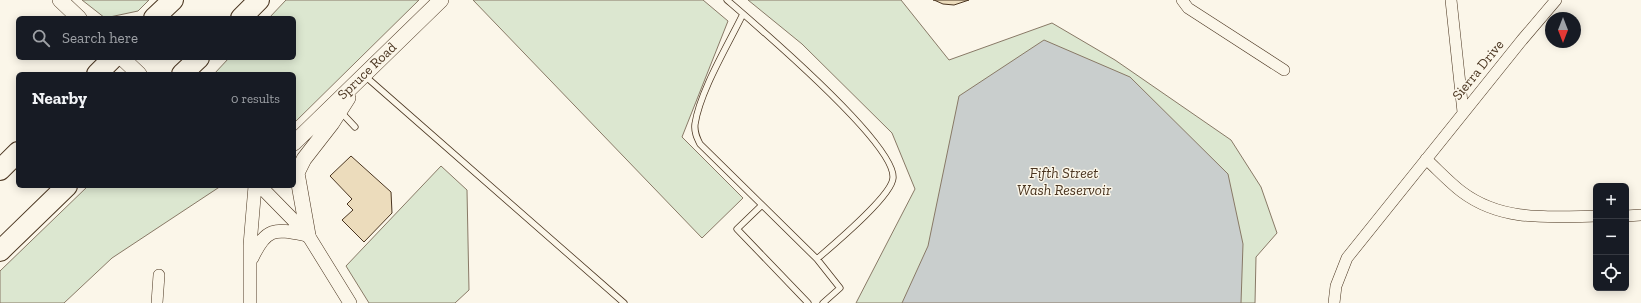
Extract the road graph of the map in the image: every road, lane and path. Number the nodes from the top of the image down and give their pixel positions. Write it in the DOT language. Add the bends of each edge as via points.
graph roads {
  1 [pos="60,0"];
  2 [pos="172,0"];
  3 [pos="260,0"];
  4 [pos="441,0"];
  5 [pos="727,0"];
  6 [pos="1182,0"];
  7 [pos="1451,0"];
  8 [pos="1556,0"];
  9 [pos="743,14"];
  10 [pos="77,16"];
  11 [pos="156,16"];
  12 [pos="243,16"];
  13 [pos="112,60"];
  14 [pos="124,60"];
  15 [pos="1284,70"];
  16 [pos="99,72"];
  17 [pos="137,72"];
  18 [pos="363,74"];
  19 [pos="340,111"];
  20 [pos="1463,112"];
  21 [pos="355,127"];
  22 [pos="296,141"];
  23 [pos="16,154"];
  24 [pos="1426,159"];
  25 [pos="0,170"];
  26 [pos="65,188"];
  27 [pos="255,188"];
  28 [pos="262,188"];
  29 [pos="762,205"];
  30 [pos="1641,215"];
  31 [pos="1593,216"];
  32 [pos="1629,216"];
  33 [pos="308,234"];
  34 [pos="0,251"];
  35 [pos="817,259"];
  36 [pos="250,262"];
  37 [pos="159,275"];
  38 [pos="157,303"];
  39 [pos="250,303"];
  40 [pos="350,303"];
  41 [pos="624,303"];
  42 [pos="808,303"];
  43 [pos="823,303"];
  44 [pos="1334,303"];
  1 -- 10 [label="main road"];
  2 -- 11 [label="highway"];
  3 -- 12 [label="highway"];
  4 -- 18 [label="main road, Spruce Road"];
  5 -- 9 [label="lane"];
  6 -- 15 [label="street" via="1188,8"];
  7 -- 20 [label="street"];
  8 -- 20 [label="street, Sierra Drive"];
  9 -- 29 [label="lane" via="702,97 695,135 700,144"];
  9 -- 35 [label="lane" via="796,60 876,143 889,161 893,178 886,195"];
  13 -- 16 [label="highway"];
  14 -- 17 [label="main road"];
  18 -- 19 [label="main road"];
  18 -- 22 [label="main road, Spruce Road"];
  18 -- 41 [label="lane"];
  19 -- 21 [label="lane"];
  19 -- 33 [label="main road" via="304,159 297,173"];
  20 -- 24 [label="street, Sierra Drive"];
  23 -- 25 [label="highway"];
  24 -- 31 [label="street" via="1462,192 1484,206 1508,214 1536,218"];
  24 -- 44 [label="street, Sierra Drive" via="1347,258 1336,286"];
  26 -- 34 [label="highway"];
  27 -- 36 [label="street"];
  28 -- 33 [label="street"];
  29 -- 35 [label="lane"];
  29 -- 42 [label="lane" via="737,229"];
  30 -- 32 [label="street"];
  33 -- 36 [label="street" via="282,230 267,234"];
  33 -- 40 [label="street"];
  35 -- 43 [label="lane" via="840,288"];
  36 -- 39 [label="street"];
  37 -- 38 [label="street"];
}
